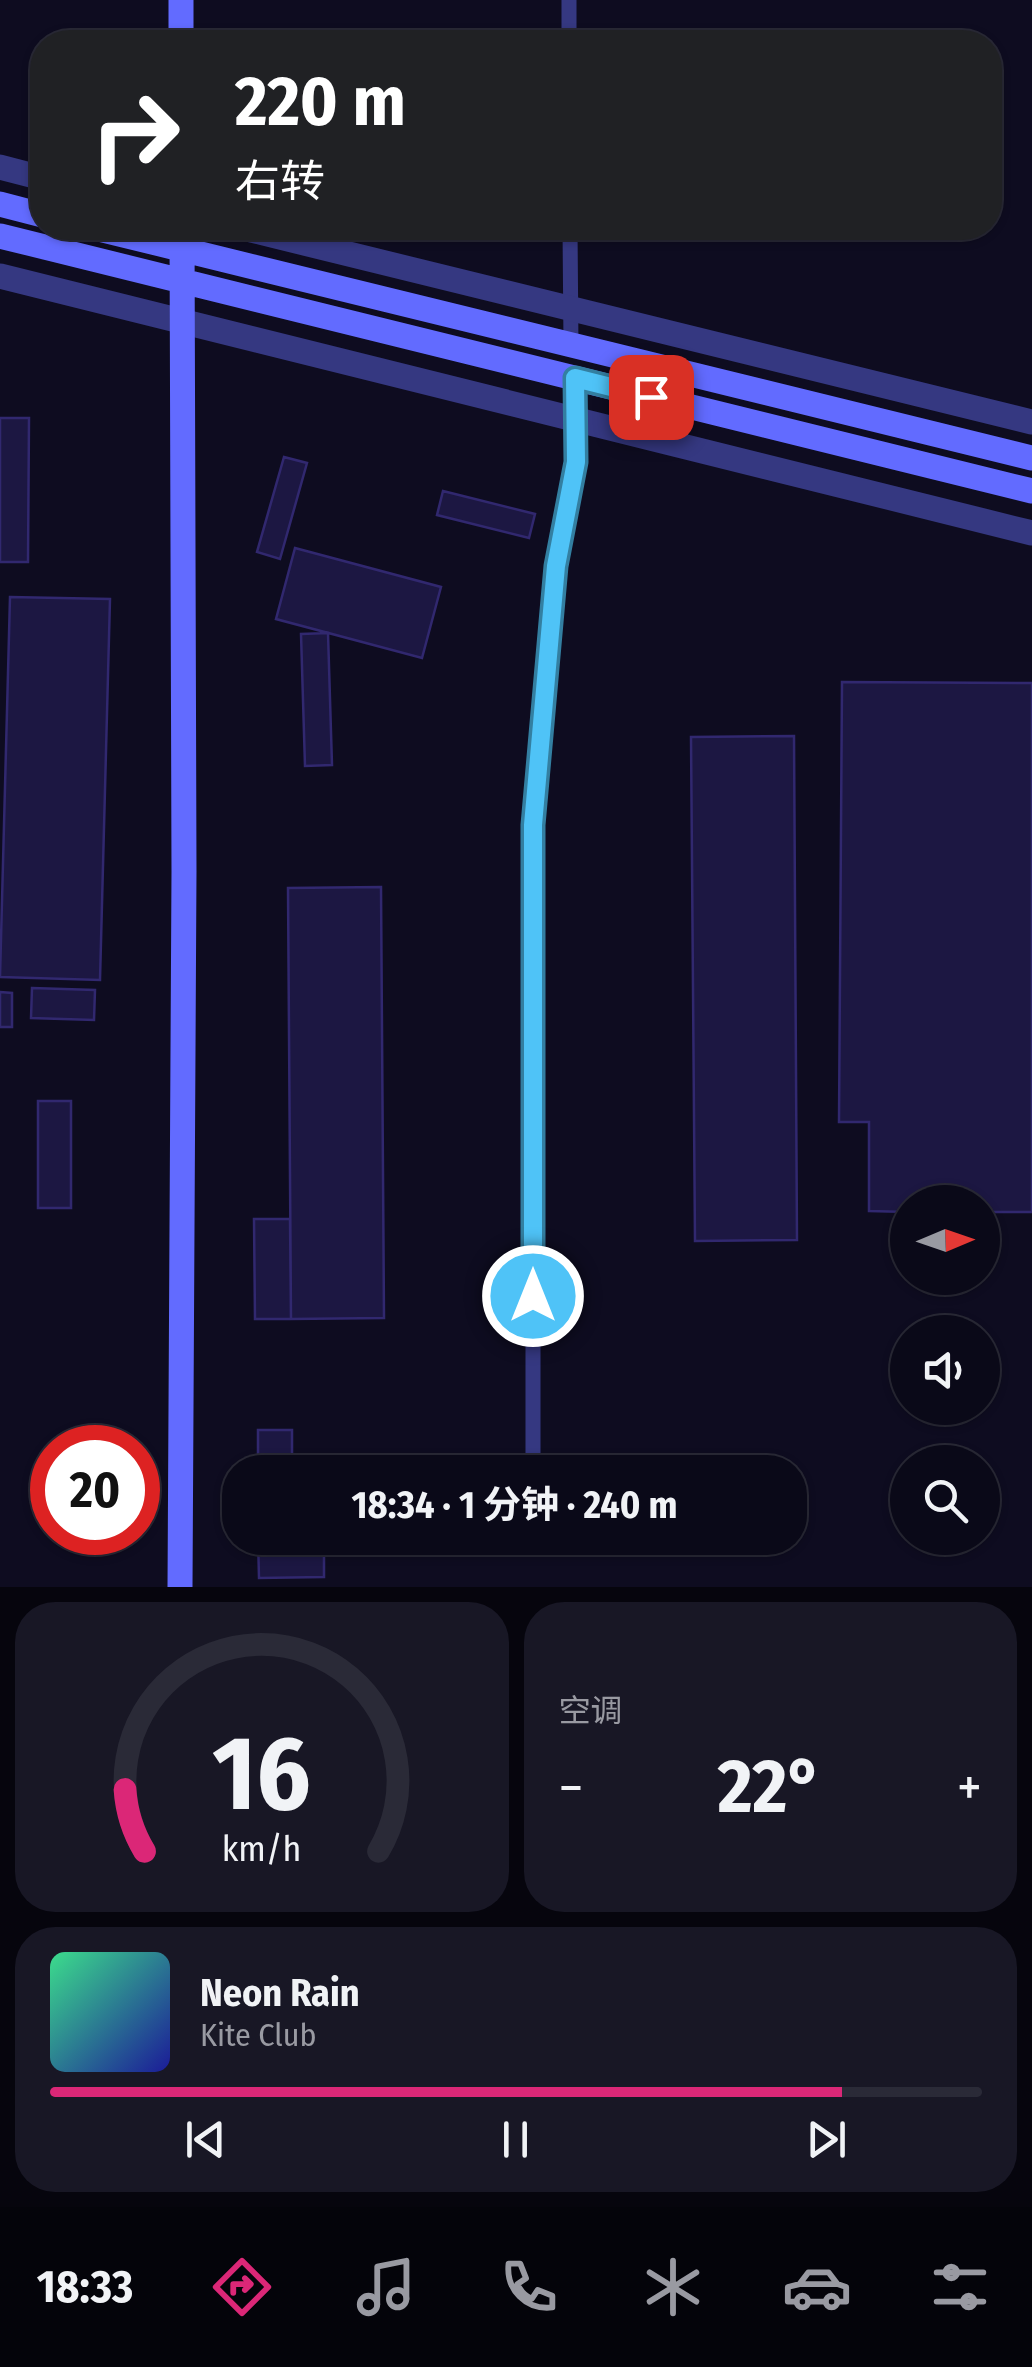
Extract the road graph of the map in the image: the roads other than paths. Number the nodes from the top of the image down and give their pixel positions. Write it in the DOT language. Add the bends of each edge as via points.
graph roads {
  1 [pos="181,0"];
  2 [pos="569,0"];
  3 [pos="181,30"];
  4 [pos="569,30"];
  5 [pos="0,168"];
  6 [pos="30,175"];
  7 [pos="0,204"];
  8 [pos="30,211"];
  9 [pos="0,236"];
  10 [pos="182,240"];
  11 [pos="189,240"];
  12 [pos="291,240"];
  13 [pos="570,240"];
  14 [pos="0,276"];
  15 [pos="182,281"];
  16 [pos="570,308"];
  17 [pos="182,321"];
  18 [pos="571,345"];
  19 [pos="575,378"];
  20 [pos="576,419"];
  21 [pos="1032,422"];
  22 [pos="1032,458"];
  23 [pos="1032,491"];
  24 [pos="1032,533"];
  25 [pos="534,1453"];
  26 [pos="180,1587"];
  1 -- 3 [label="main road"];
  2 -- 4 [label="lane"];
  5 -- 6 [label="street"];
  7 -- 8 [label="main road"];
  9 -- 15 [label="main road"];
  10 -- 15 [label="main road"];
  11 -- 18 [label="main road"];
  12 -- 16 [label="street"];
  13 -- 16 [label="lane"];
  14 -- 17 [label="street"];
  15 -- 17 [label="main road"];
  15 -- 19 [label="main road"];
  16 -- 18 [label="lane"];
  16 -- 21 [label="street"];
  17 -- 20 [label="street"];
  17 -- 26 [label="main road"];
  18 -- 22 [label="main road"];
  19 -- 20 [label="lane"];
  19 -- 23 [label="main road"];
  20 -- 24 [label="street"];
  20 -- 25 [label="lane" via="533,825"];
}
